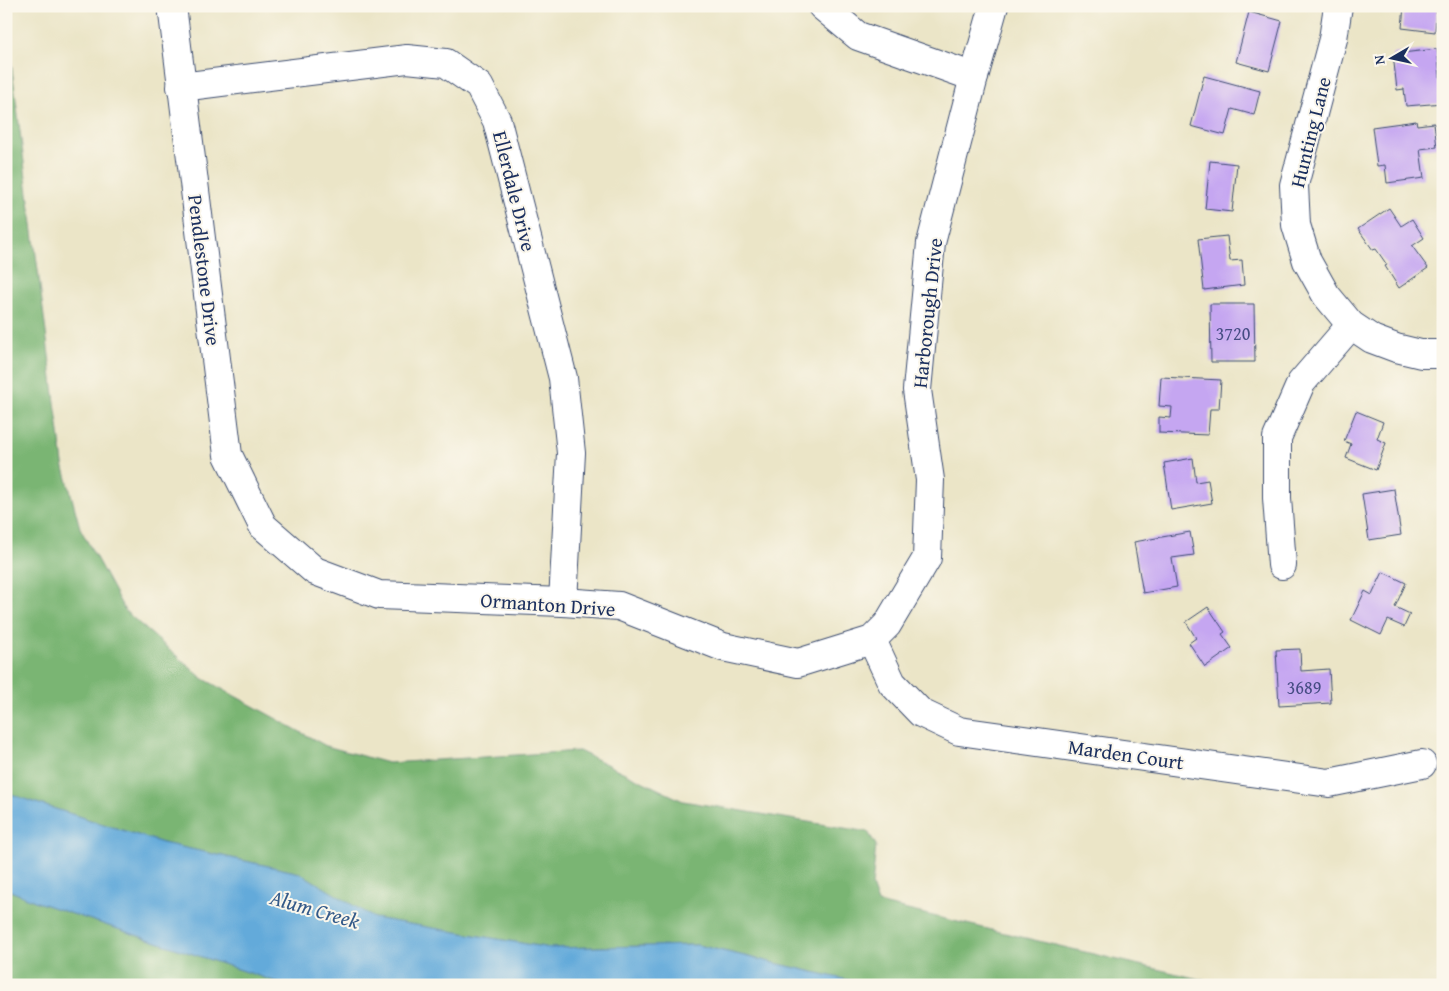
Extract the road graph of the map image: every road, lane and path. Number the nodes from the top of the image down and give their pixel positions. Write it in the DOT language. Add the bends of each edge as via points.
graph roads {
  1 [pos="172,6"];
  2 [pos="822,6"];
  3 [pos="994,6"];
  4 [pos="1338,6"];
  5 [pos="974,77"];
  6 [pos="182,87"];
  7 [pos="1351,325"];
  8 [pos="1443,354"];
  9 [pos="263,526"];
  10 [pos="1282,565"];
  11 [pos="563,602"];
  12 [pos="872,640"];
  13 [pos="1422,764"];
  1 -- 6 [label="street, Pendlestone Drive"];
  2 -- 5 [label="street" via="858,36"];
  3 -- 5 [label="street, Harborough Drive"];
  4 -- 7 [label="street, Hunting Lane" via="1333,39 1294,185 1296,225 1307,262 1326,295"];
  5 -- 12 [label="street, Harborough Drive" via="931,244 917,390 930,480 928,558 887,625"];
  6 -- 9 [label="street, Pendlestone Drive" via="228,455"];
  6 -- 11 [label="street, Ellerdale Drive" via="406,60 446,63 479,86 497,121 563,378 571,453"];
  7 -- 8 [label="street, Hunting Lane" via="1372,340 1396,348 1421,354"];
  7 -- 10 [label="street" via="1301,383 1276,438"];
  9 -- 11 [label="street, Ormanton Drive" via="315,571 379,595"];
  11 -- 12 [label="street, Ormanton Drive" via="619,606 723,647 798,663"];
  12 -- 13 [label="street, Marden Court" via="892,683 921,713 959,731 1329,782"];
}
